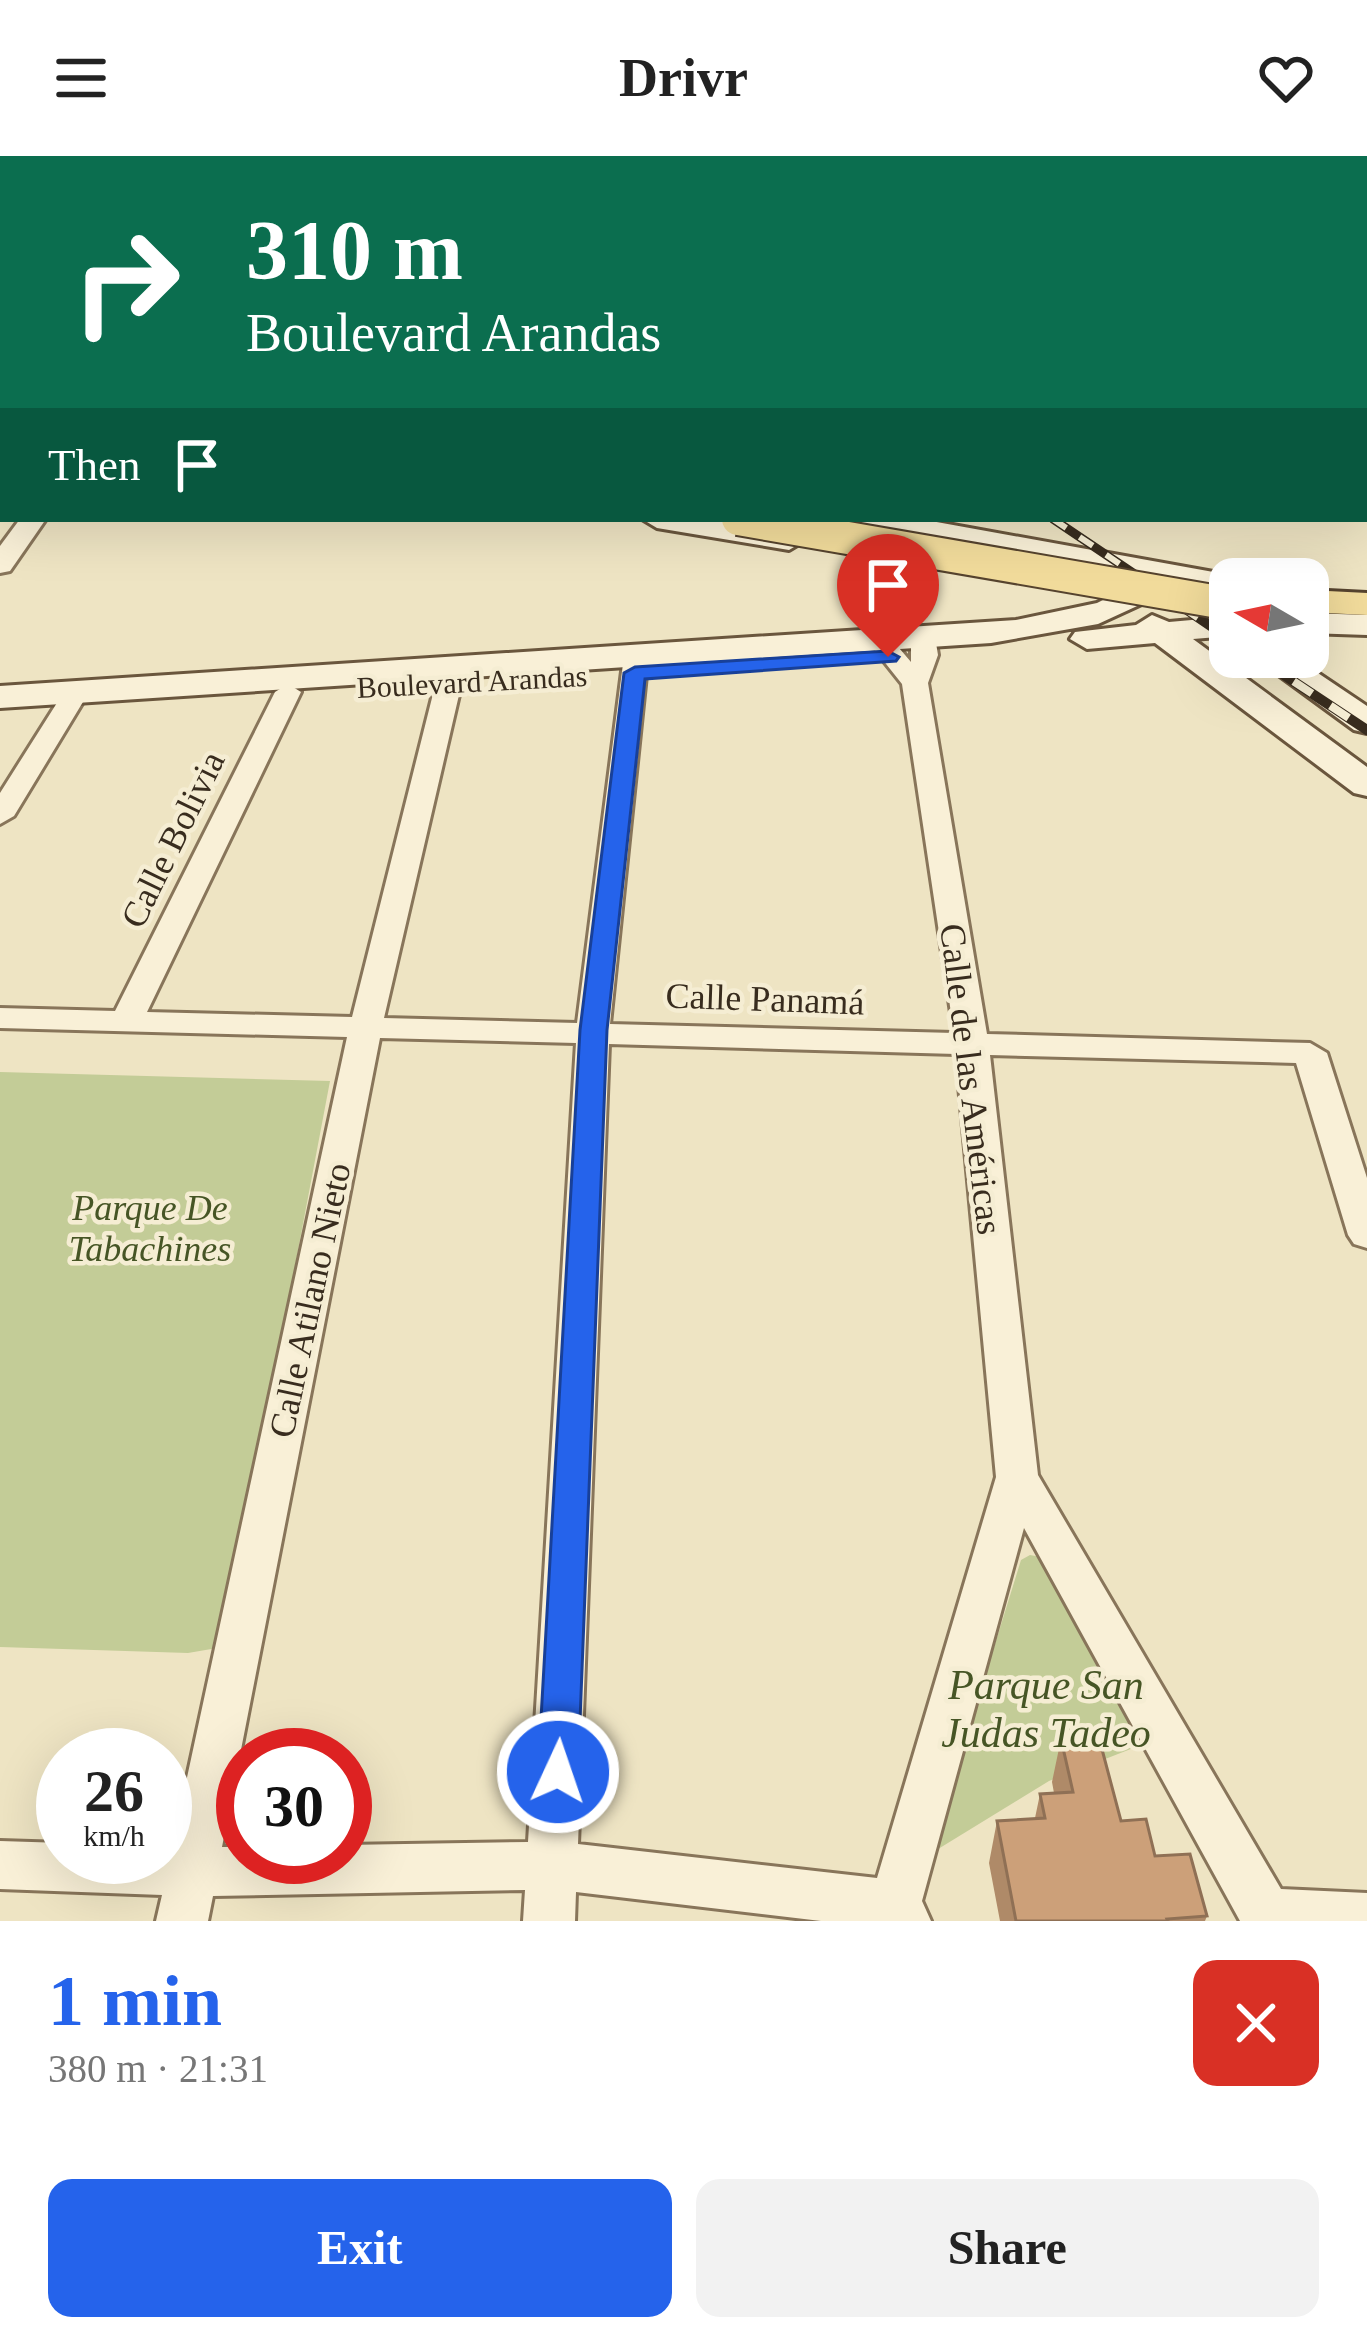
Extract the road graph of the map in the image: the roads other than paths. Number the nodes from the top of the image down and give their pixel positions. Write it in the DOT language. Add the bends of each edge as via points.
graph roads {
  1 [pos="31,522"];
  2 [pos="680,522"];
  3 [pos="754,522"];
  4 [pos="821,522"];
  5 [pos="882,522"];
  6 [pos="0,565"];
  7 [pos="1087,575"];
  8 [pos="1174,575"];
  9 [pos="1209,598"];
  10 [pos="1367,600"];
  11 [pos="1130,604"];
  12 [pos="1209,606"];
  13 [pos="1209,607"];
  14 [pos="1209,609"];
  15 [pos="1329,610"];
  16 [pos="1209,615"];
  17 [pos="1329,615"];
  18 [pos="1367,615"];
  19 [pos="1329,619"];
  20 [pos="1049,626"];
  21 [pos="1367,626"];
  22 [pos="1161,630"];
  23 [pos="921,658"];
  24 [pos="635,664"];
  25 [pos="1304,678"];
  26 [pos="449,682"];
  27 [pos="288,692"];
  28 [pos="0,697"];
  29 [pos="73,699"];
  30 [pos="0,710"];
  31 [pos="1367,722"];
  32 [pos="1367,785"];
  33 [pos="0,816"];
  34 [pos="0,1018"];
  35 [pos="127,1020"];
  36 [pos="366,1026"];
  37 [pos="593,1030"];
  38 [pos="972,1046"];
  39 [pos="1367,1235"];
  40 [pos="1017,1477"];
  41 [pos="0,1864"];
  42 [pos="554,1865"];
  43 [pos="186,1896"];
  44 [pos="900,1913"];
  45 [pos="1267,1917"];
  46 [pos="1367,1918"];
  47 [pos="549,1921"];
  1 -- 6 [label="street"];
  2 -- 7 [label="main road"];
  3 -- 13 [label="main road, bridge"];
  4 -- 12 [label="main road"];
  5 -- 7 [label="main road"];
  7 -- 8 [label="main road"];
  7 -- 11 [label="main road"];
  7 -- 20 [label="main road"];
  8 -- 9 [label="main road"];
  8 -- 11 [label="main road, Boulevard Arandas"];
  10 -- 15 [label="main road"];
  11 -- 14 [label="main road"];
  11 -- 20 [label="main road, Boulevard Arandas"];
  11 -- 22 [label="main road"];
  16 -- 22 [label="main road, Boulevard Arandas"];
  17 -- 18 [label="main road"];
  19 -- 21 [label="main road"];
  20 -- 23 [label="main road, Boulevard Arandas"];
  22 -- 23 [label="main road, Boulevard Arandas"];
  22 -- 32 [label="main road"];
  23 -- 24 [label="main road, Boulevard Arandas" via="883,648"];
  23 -- 38 [label="street, Calle de las Américas"];
  24 -- 26 [label="main road, Boulevard Arandas"];
  24 -- 29 [label="main road, Boulevard Arandas"];
  24 -- 37 [label="street"];
  25 -- 31 [label="main road"];
  26 -- 27 [label="main road, Boulevard Arandas"];
  26 -- 36 [label="street, Calle Atilano Nieto"];
  27 -- 29 [label="main road, Boulevard Arandas"];
  27 -- 35 [label="street, Calle Bolivia"];
  28 -- 29 [label="main road, Boulevard Arandas"];
  29 -- 30 [label="main road, Boulevard Arandas"];
  29 -- 33 [label="street"];
  34 -- 35 [label="street, Calle Panamá"];
  35 -- 36 [label="street, Calle Panamá"];
  36 -- 37 [label="street, Calle Panamá"];
  36 -- 43 [label="street, Calle Atilano Nieto"];
  37 -- 38 [label="street, Calle Panamá"];
  37 -- 42 [label="street"];
  38 -- 39 [label="street, Calle Panamá" via="1310,1053"];
  38 -- 40 [label="street, Calle de las Américas"];
  40 -- 44 [label="street, Calle de las Américas"];
  40 -- 45 [label="street, Calle de las Américas"];
  41 -- 43 [label="street"];
  42 -- 43 [label="street"];
  42 -- 44 [label="street"];
  42 -- 47 [label="street"];
  45 -- 46 [label="street"];
}
